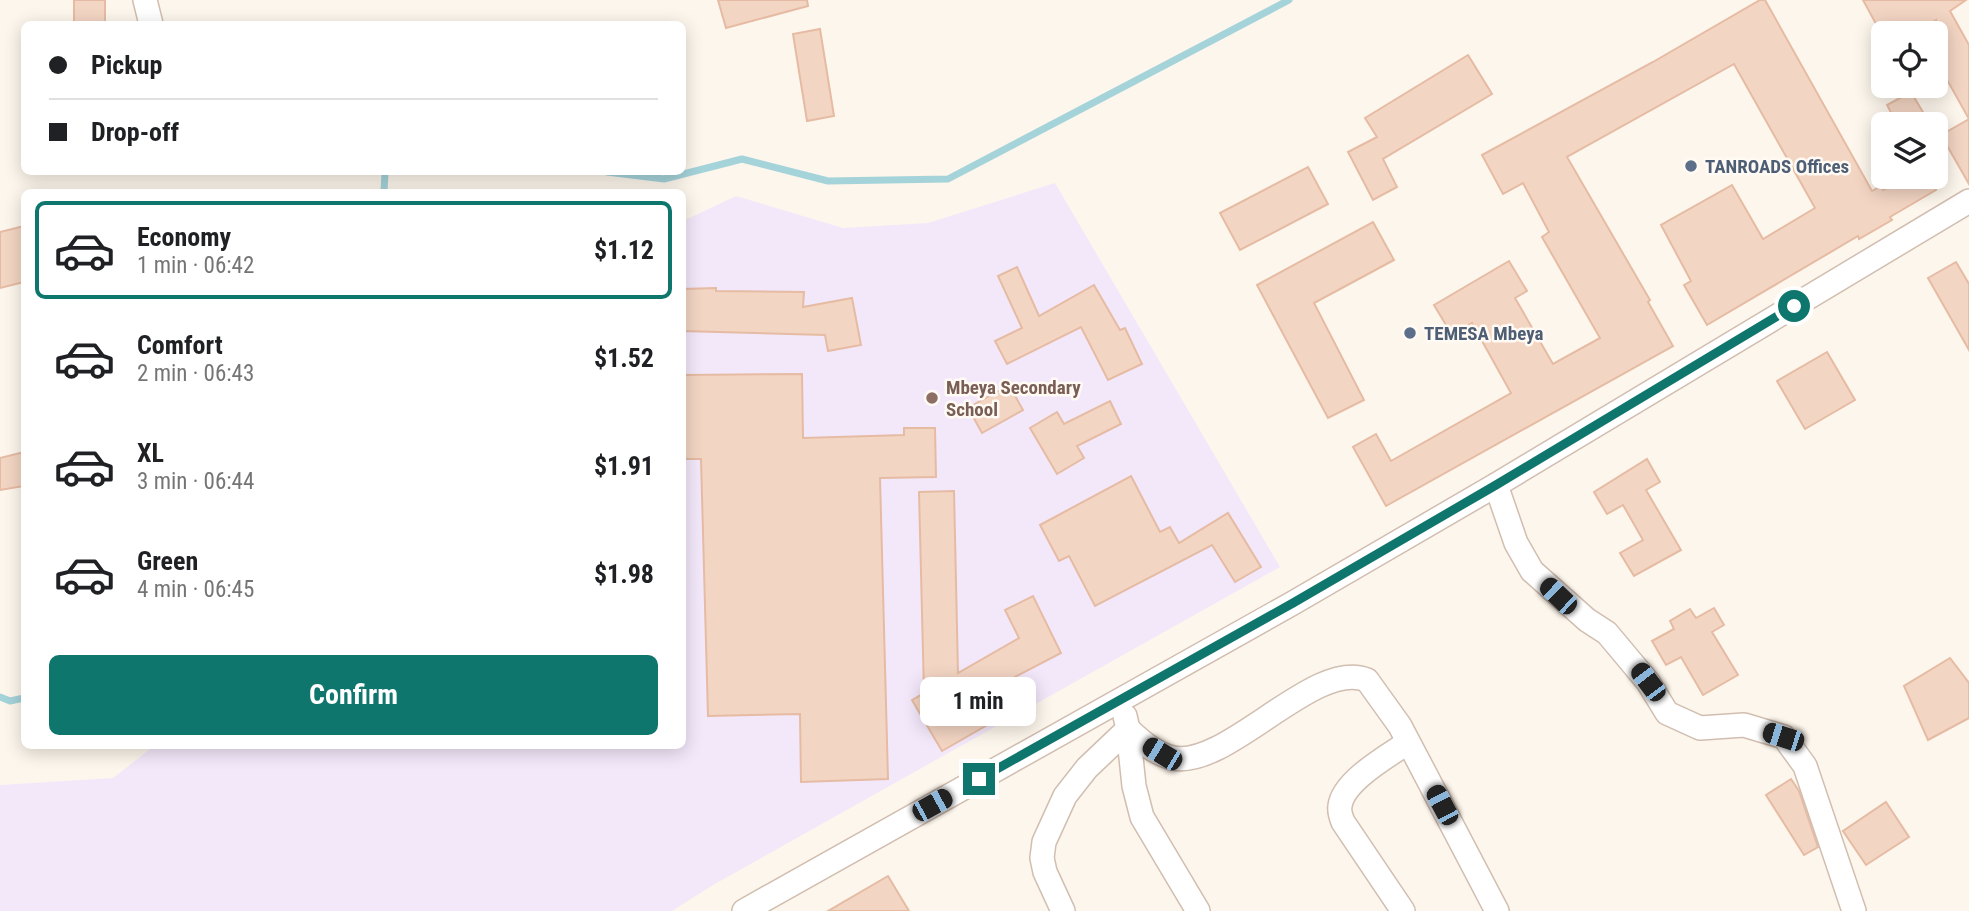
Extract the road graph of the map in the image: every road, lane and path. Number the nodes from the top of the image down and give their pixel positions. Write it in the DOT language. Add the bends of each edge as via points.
graph roads {
  1 [pos="145,0"];
  2 [pos="150,21"];
  3 [pos="1969,201"];
  4 [pos="1496,485"];
  5 [pos="1121,700"];
  6 [pos="1128,729"];
  7 [pos="1407,743"];
  8 [pos="744,911"];
  9 [pos="1063,911"];
  10 [pos="1198,911"];
  11 [pos="1403,911"];
  12 [pos="1497,911"];
  13 [pos="1854,911"];
  1 -- 2 [label="street"];
  3 -- 4 [label="street"];
  4 -- 5 [label="street"];
  4 -- 13 [label="street" via="1516,543 1532,571 1607,633 1640,671 1667,713 1699,728 1744,725 1783,737 1805,766"];
  5 -- 6 [label="street"];
  5 -- 8 [label="street"];
  6 -- 7 [label="street" via="1162,754 1188,759 1219,748 1320,686 1360,677 1374,687"];
  6 -- 9 [label="street" via="1065,796 1044,842 1045,872"];
  6 -- 10 [label="street" via="1142,817"];
  7 -- 11 [label="street" via="1362,775 1343,795 1339,808 1343,822"];
  7 -- 12 [label="street"];
}
